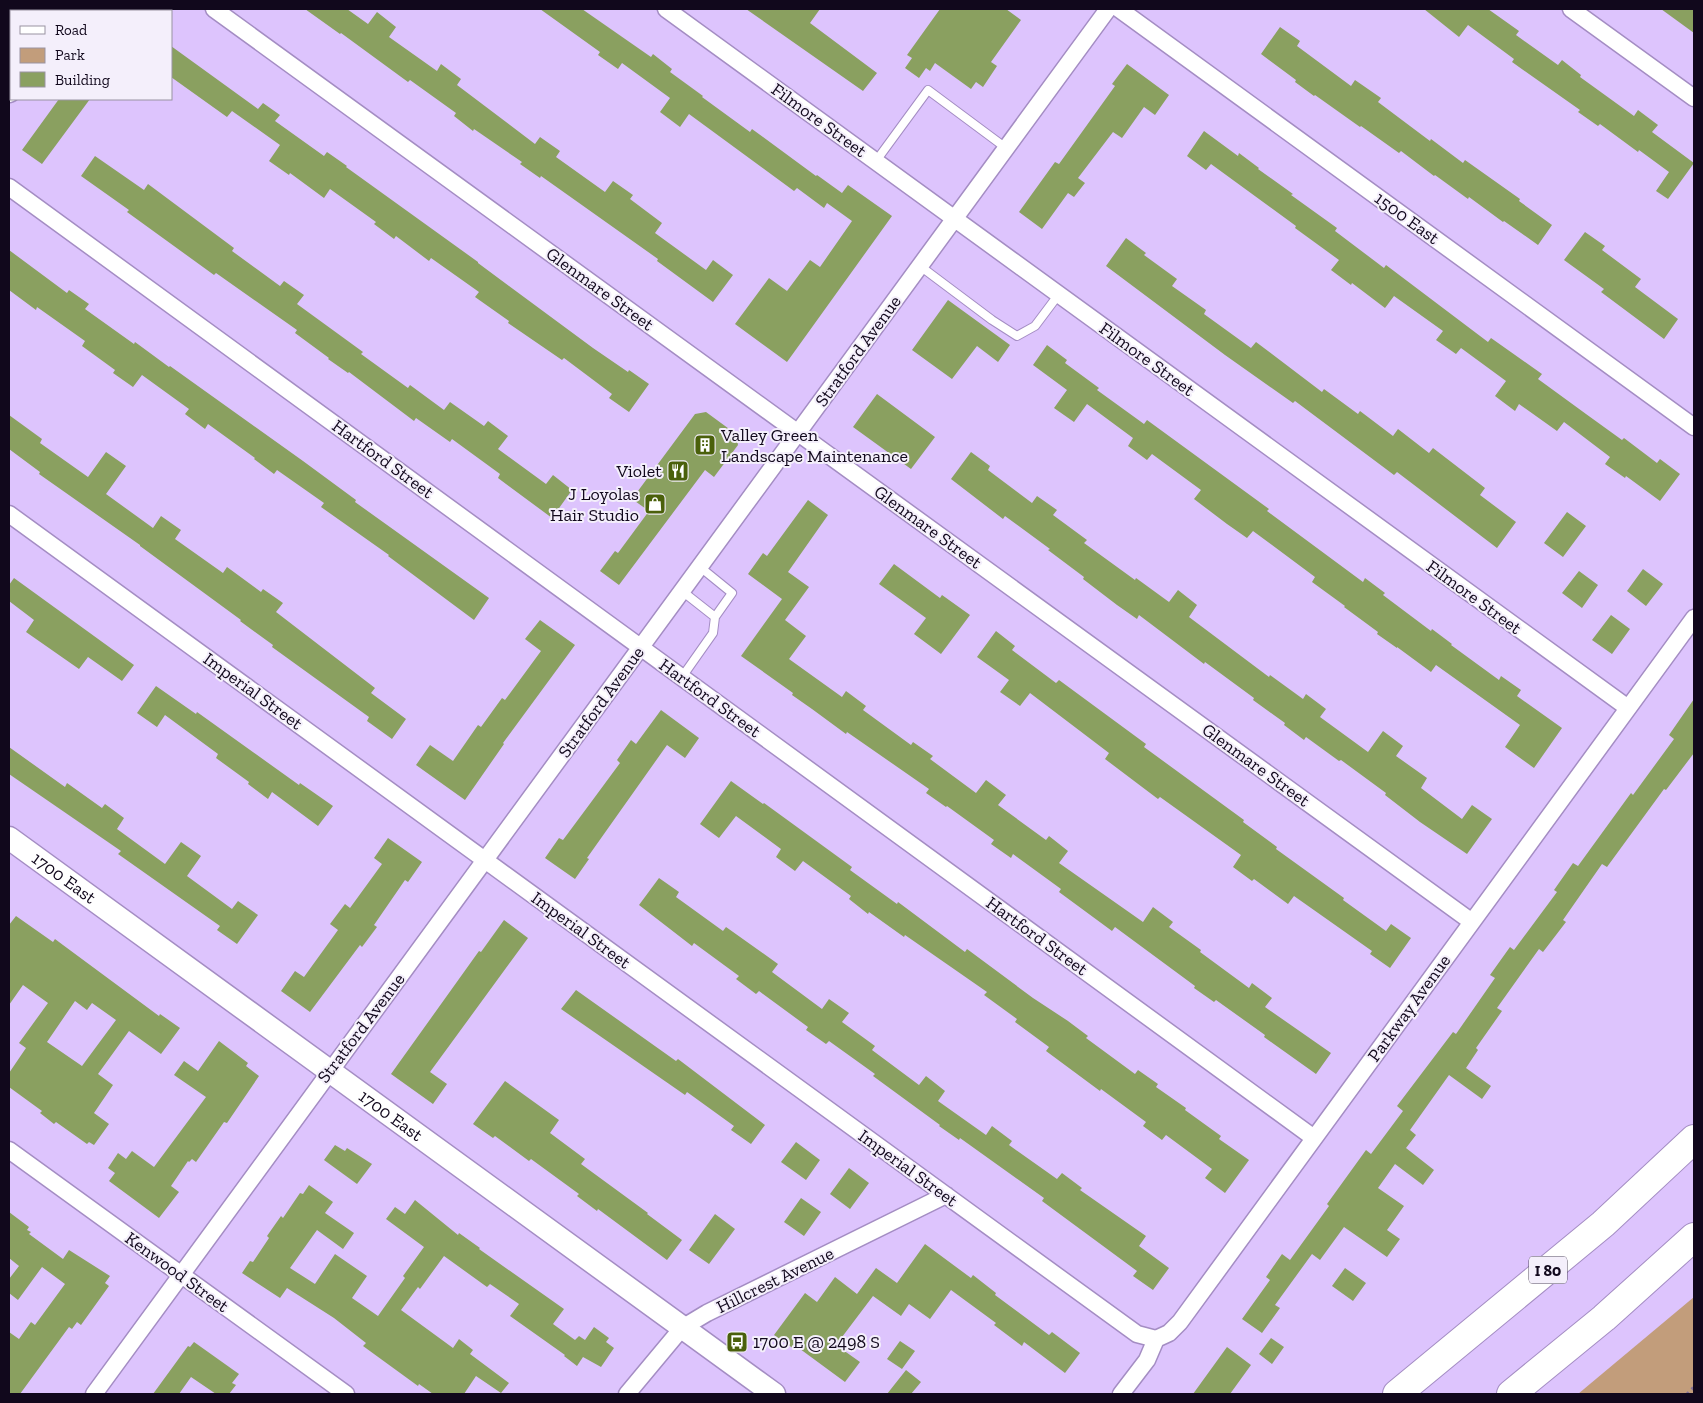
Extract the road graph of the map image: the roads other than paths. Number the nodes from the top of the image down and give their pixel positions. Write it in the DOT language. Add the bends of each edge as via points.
graph roads {
  1 [pos="214,9"];
  2 [pos="666,9"];
  3 [pos="1108,9"];
  4 [pos="1119,9"];
  5 [pos="1571,9"];
  6 [pos="1694,98"];
  7 [pos="1006,148"];
  8 [pos="876,162"];
  9 [pos="9,187"];
  10 [pos="954,219"];
  11 [pos="920,266"];
  12 [pos="1059,294"];
  13 [pos="1694,427"];
  14 [pos="798,433"];
  15 [pos="9,514"];
  16 [pos="700,567"];
  17 [pos="682,591"];
  18 [pos="715,617"];
  19 [pos="1694,618"];
  20 [pos="641,647"];
  21 [pos="682,677"];
  22 [pos="1628,708"];
  23 [pos="9,838"];
  24 [pos="486,860"];
  25 [pos="1472,922"];
  26 [pos="330,1072"];
  27 [pos="1314,1138"];
  28 [pos="1694,1140"];
  29 [pos="9,1150"];
  30 [pos="946,1195"];
  31 [pos="1694,1237"];
  32 [pos="182,1275"];
  33 [pos="682,1328"];
  34 [pos="1156,1339"];
  35 [pos="94,1394"];
  36 [pos="346,1394"];
  37 [pos="627,1394"];
  38 [pos="774,1394"];
  39 [pos="1121,1394"];
  40 [pos="1397,1394"];
  41 [pos="1511,1394"];
  1 -- 14 [label="street, Glenmare Street"];
  2 -- 8 [label="street, Filmore Street"];
  3 -- 7 [label="street, Stratford Avenue"];
  4 -- 13 [label="street, 1500 East"];
  5 -- 6 [label="street"];
  7 -- 8 [label="lane" via="928,90"];
  7 -- 10 [label="street, Stratford Avenue"];
  8 -- 10 [label="street, Filmore Street"];
  9 -- 20 [label="street, Hartford Street"];
  10 -- 11 [label="street, Stratford Avenue"];
  10 -- 12 [label="street, Filmore Street"];
  11 -- 12 [label="lane" via="1017,336 1035,326"];
  11 -- 14 [label="street, Stratford Avenue"];
  12 -- 22 [label="street, Filmore Street"];
  14 -- 16 [label="street, Stratford Avenue"];
  14 -- 25 [label="street, Glenmare Street"];
  15 -- 24 [label="street, Imperial Street"];
  16 -- 17 [label="street, Stratford Avenue"];
  16 -- 18 [label="lane" via="732,593"];
  17 -- 18 [label="lane"];
  17 -- 20 [label="street, Stratford Avenue"];
  18 -- 21 [label="lane" via="713,633"];
  19 -- 22 [label="street, Parkway Avenue"];
  20 -- 21 [label="street, Hartford Street"];
  20 -- 24 [label="street, Stratford Avenue"];
  21 -- 27 [label="street, Hartford Street"];
  22 -- 25 [label="street, Parkway Avenue"];
  23 -- 26 [label="street, 1700 East"];
  24 -- 26 [label="street, Stratford Avenue"];
  24 -- 30 [label="street, Imperial Street"];
  25 -- 27 [label="street, Parkway Avenue"];
  26 -- 32 [label="street, Stratford Avenue"];
  26 -- 33 [label="street, 1700 East"];
  27 -- 34 [label="street, Parkway Avenue" via="1180,1322 1169,1333"];
  28 -- 40 [label="highway, I 80" via="1603,1224"];
  29 -- 32 [label="street, Kenwood Street"];
  30 -- 33 [label="street, Hillcrest Avenue"];
  30 -- 34 [label="street, Imperial Street" via="1137,1334"];
  31 -- 41 [label="highway" via="1604,1318"];
  32 -- 35 [label="street, Stratford Avenue"];
  32 -- 36 [label="street, Kenwood Street"];
  33 -- 37 [label="street, Hillcrest Avenue"];
  33 -- 38 [label="street, 1700 East"];
  34 -- 39 [label="street" via="1147,1360"];
}
